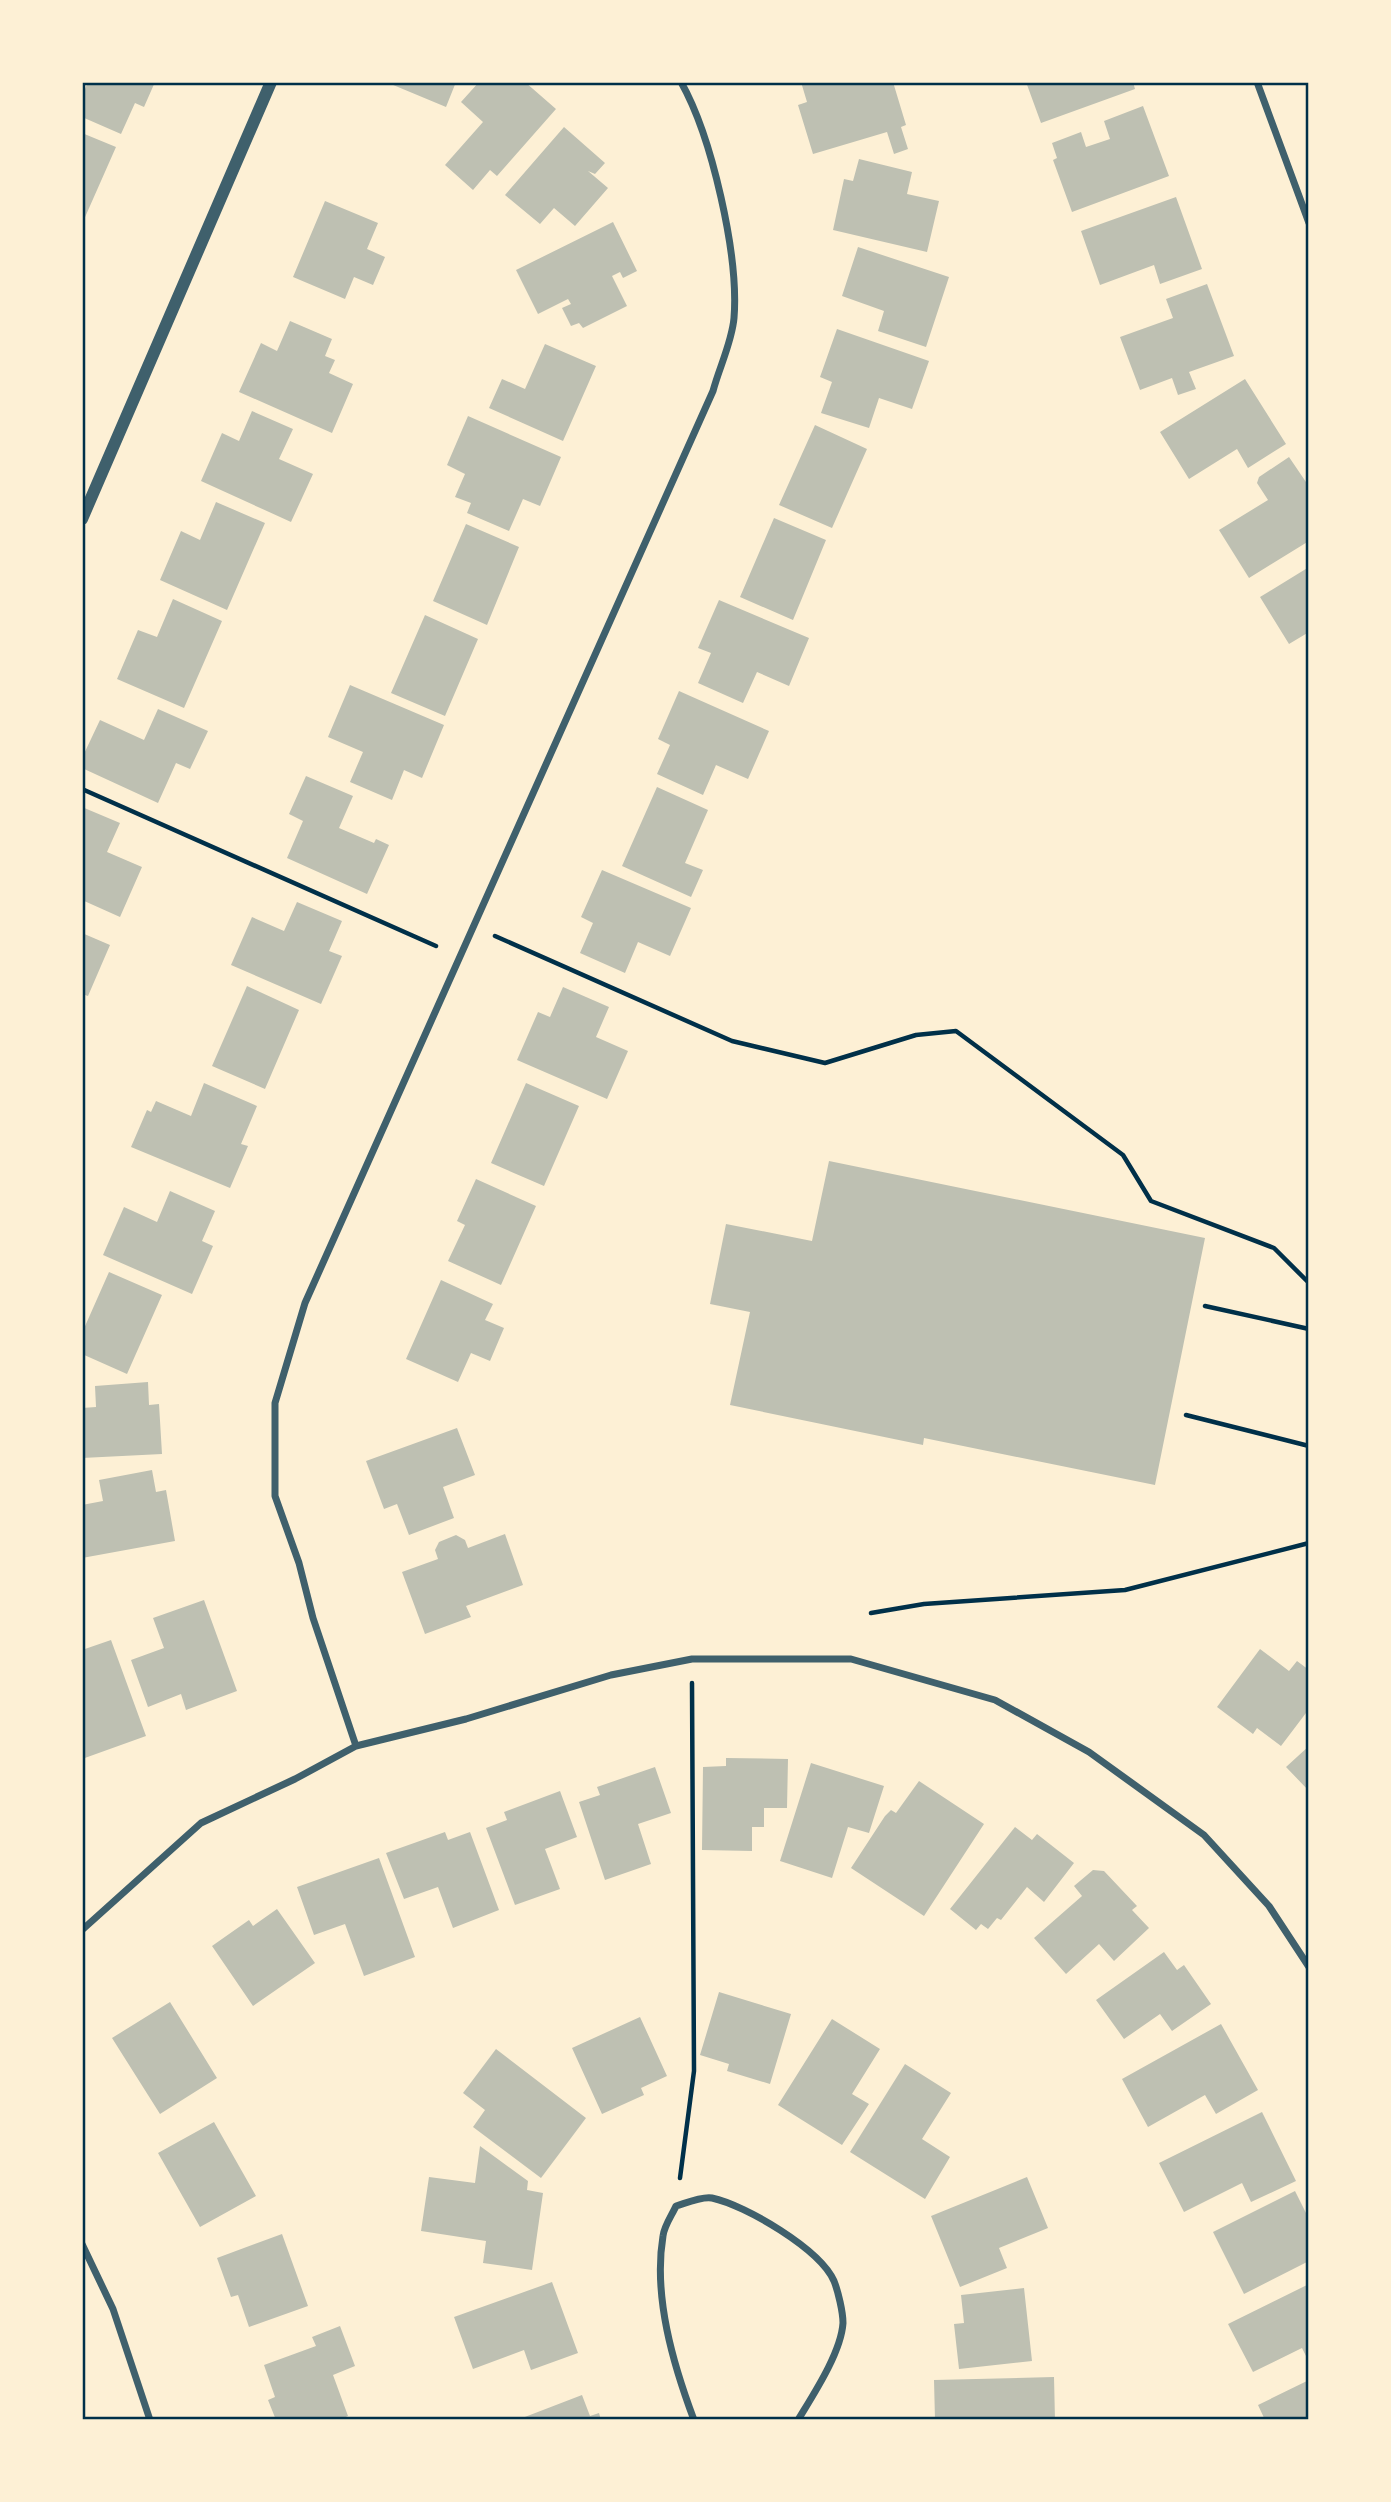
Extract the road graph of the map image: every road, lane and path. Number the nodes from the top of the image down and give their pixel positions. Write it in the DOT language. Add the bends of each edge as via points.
graph roads {
  1 [pos="271,82"];
  2 [pos="681,82"];
  3 [pos="1257,82"];
  4 [pos="1309,223"];
  5 [pos="82,519"];
  6 [pos="82,789"];
  7 [pos="472,926"];
  8 [pos="458,956"];
  9 [pos="1309,1283"];
  10 [pos="1205,1306"];
  11 [pos="1309,1329"];
  12 [pos="1186,1415"];
  13 [pos="1309,1446"];
  14 [pos="1309,1543"];
  15 [pos="871,1613"];
  16 [pos="692,1659"];
  17 [pos="356,1746"];
  18 [pos="82,1930"];
  19 [pos="1309,1967"];
  20 [pos="676,2206"];
  21 [pos="82,2244"];
  22 [pos="150,2420"];
  23 [pos="694,2420"];
  24 [pos="798,2420"];
  1 -- 5 [label="street"];
  2 -- 7 [label="street" via="706,146 721,203 732,263 734,320 713,391"];
  3 -- 4 [label="street"];
  6 -- 8 [label="path"];
  7 -- 8 [label="street"];
  7 -- 9 [label="path" via="732,1041 825,1063 916,1035 956,1031 1124,1155 1151,1201 1273,1248"];
  8 -- 17 [label="street" via="304,1303 275,1404 275,1496"];
  10 -- 11 [label="path"];
  12 -- 13 [label="path"];
  14 -- 15 [label="path" via="1125,1590 924,1604"];
  16 -- 17 [label="street" via="611,1675"];
  16 -- 19 [label="street" via="851,1659 995,1700 1089,1752 1205,1835 1269,1906"];
  16 -- 20 [label="path" via="694,2071"];
  17 -- 18 [label="street" via="201,1823"];
  20 -- 23 [label="street" via="663,2234 662,2298 681,2385"];
  20 -- 24 [label="street" via="709,2197 748,2210 811,2254 834,2280 843,2323 817,2389"];
  21 -- 22 [label="street" via="113,2309"];
}
